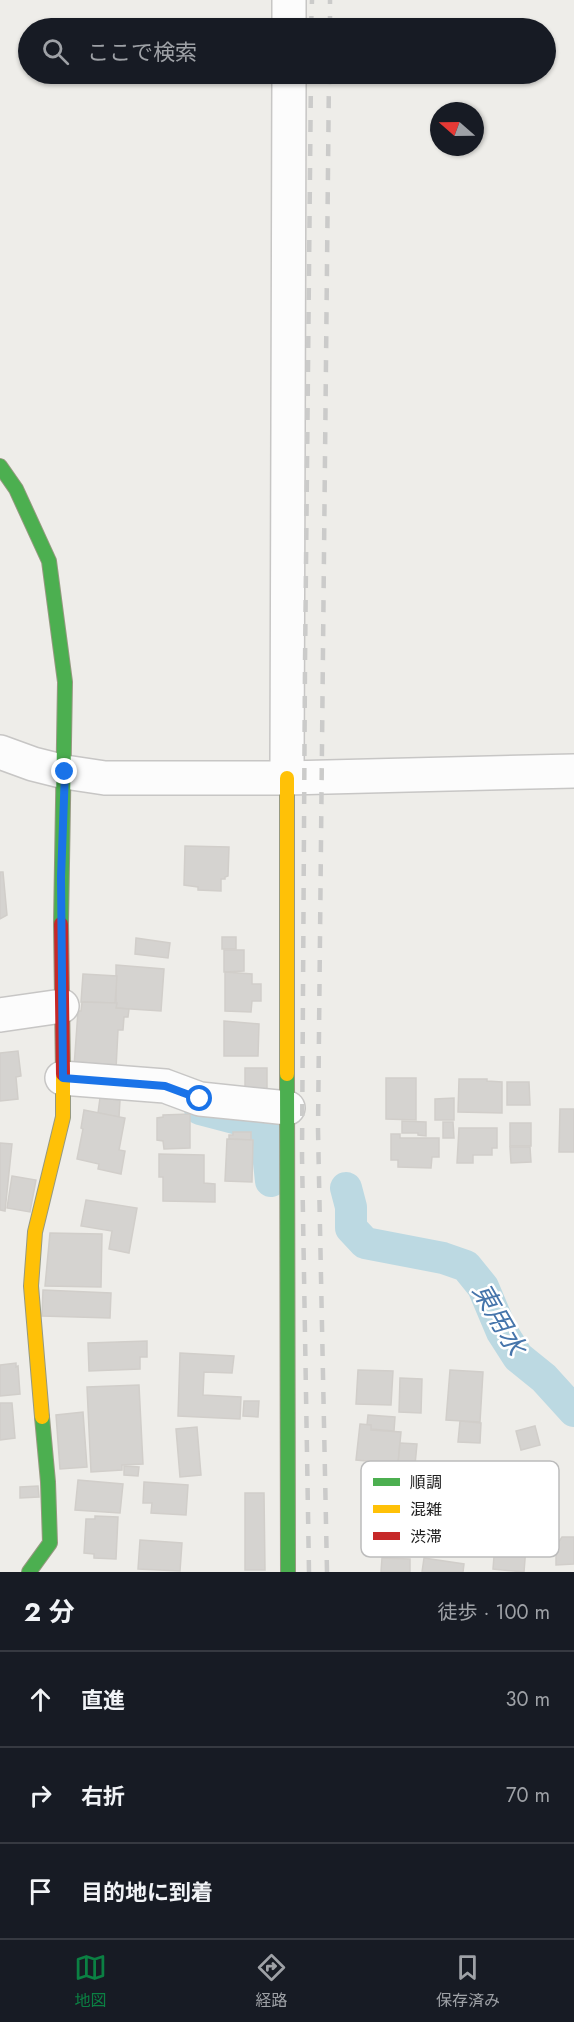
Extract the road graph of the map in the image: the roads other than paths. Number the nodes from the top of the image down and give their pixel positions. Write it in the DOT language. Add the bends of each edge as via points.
graph roads {
  1 [pos="290,0"];
  2 [pos="289,18"];
  3 [pos="289,84"];
  4 [pos="0,466"];
  5 [pos="0,752"];
  6 [pos="574,771"];
  7 [pos="65,772"];
  8 [pos="287,778"];
  9 [pos="62,1006"];
  10 [pos="0,1015"];
  11 [pos="63,1078"];
  12 [pos="288,1108"];
  13 [pos="29,1572"];
  14 [pos="288,1572"];
  1 -- 2 [label="street"];
  3 -- 8 [label="street"];
  4 -- 7 [label="street" via="16,489 50,561 65,682"];
  5 -- 7 [label="street"];
  6 -- 8 [label="street"];
  7 -- 8 [label="street" via="105,778"];
  7 -- 9 [label="street"];
  8 -- 12 [label="street"];
  9 -- 10 [label="street"];
  9 -- 11 [label="street"];
  11 -- 12 [label="street" via="165,1086 200,1099"];
  11 -- 13 [label="street" via="63,1118 35,1232 31,1286 51,1543"];
  12 -- 14 [label="street"];
}
